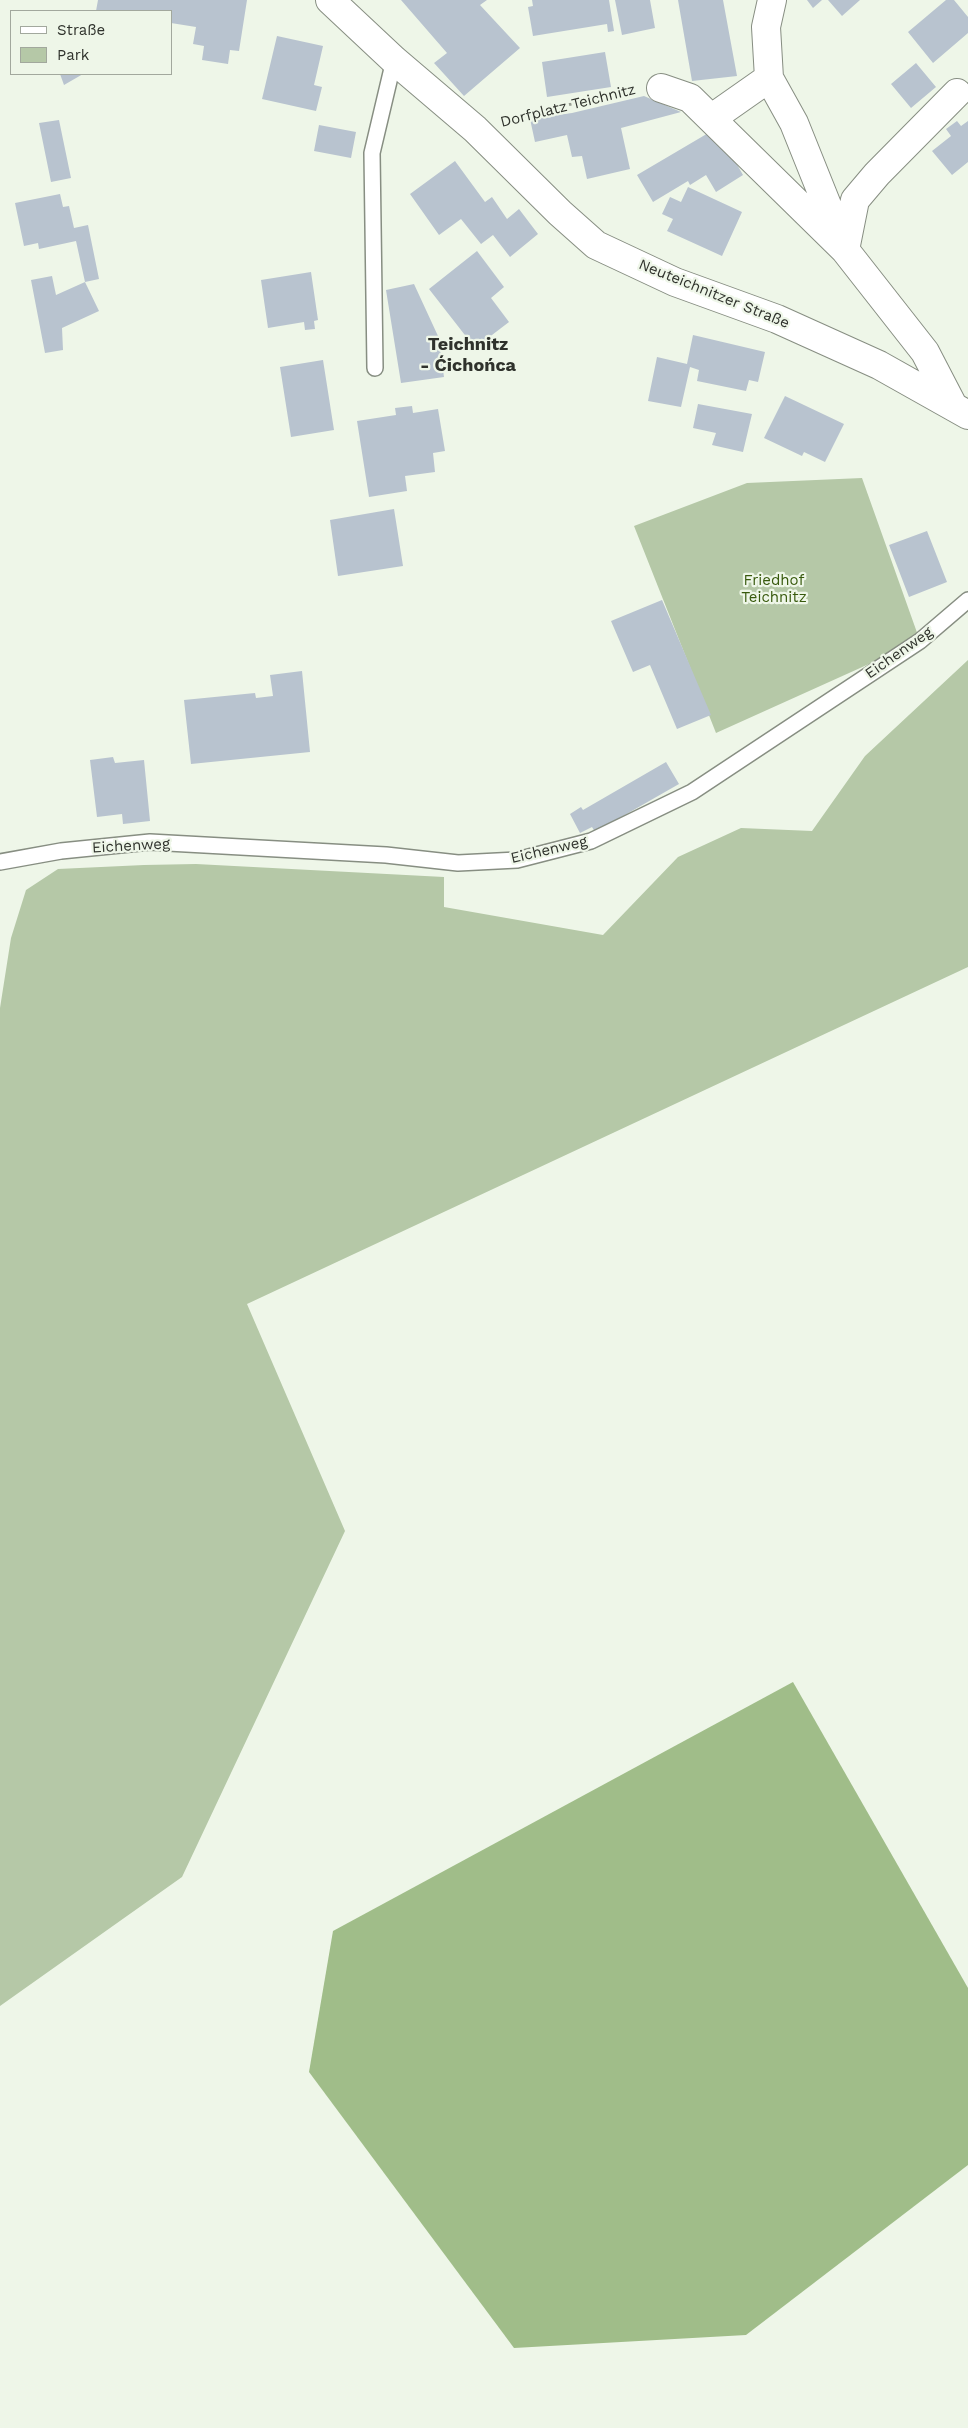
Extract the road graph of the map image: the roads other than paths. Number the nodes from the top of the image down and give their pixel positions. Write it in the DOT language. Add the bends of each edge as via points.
graph roads {
  1 [pos="330,0"];
  2 [pos="772,0"];
  3 [pos="394,60"];
  4 [pos="769,78"];
  5 [pos="662,88"];
  6 [pos="957,92"];
  7 [pos="712,118"];
  8 [pos="845,250"];
  9 [pos="374,368"];
  10 [pos="960,411"];
  11 [pos="968,600"];
  12 [pos="0,862"];
  1 -- 3 [label="street, Neuteichnitzer Straße"];
  2 -- 4 [label="street" via="766,27"];
  3 -- 9 [label="lane" via="372,153"];
  3 -- 10 [label="street, Neuteichnitzer Straße" via="475,129 596,244 675,282 778,319 879,365"];
  4 -- 7 [label="street"];
  4 -- 8 [label="street" via="794,123"];
  5 -- 7 [label="street" via="690,98"];
  6 -- 8 [label="street" via="855,200"];
  7 -- 8 [label="street"];
  8 -- 10 [label="street" via="925,352"];
  11 -- 12 [label="lane, Eichenweg" via="920,641 692,792 591,841 517,860 458,863 386,855 150,842 61,851"];
}
